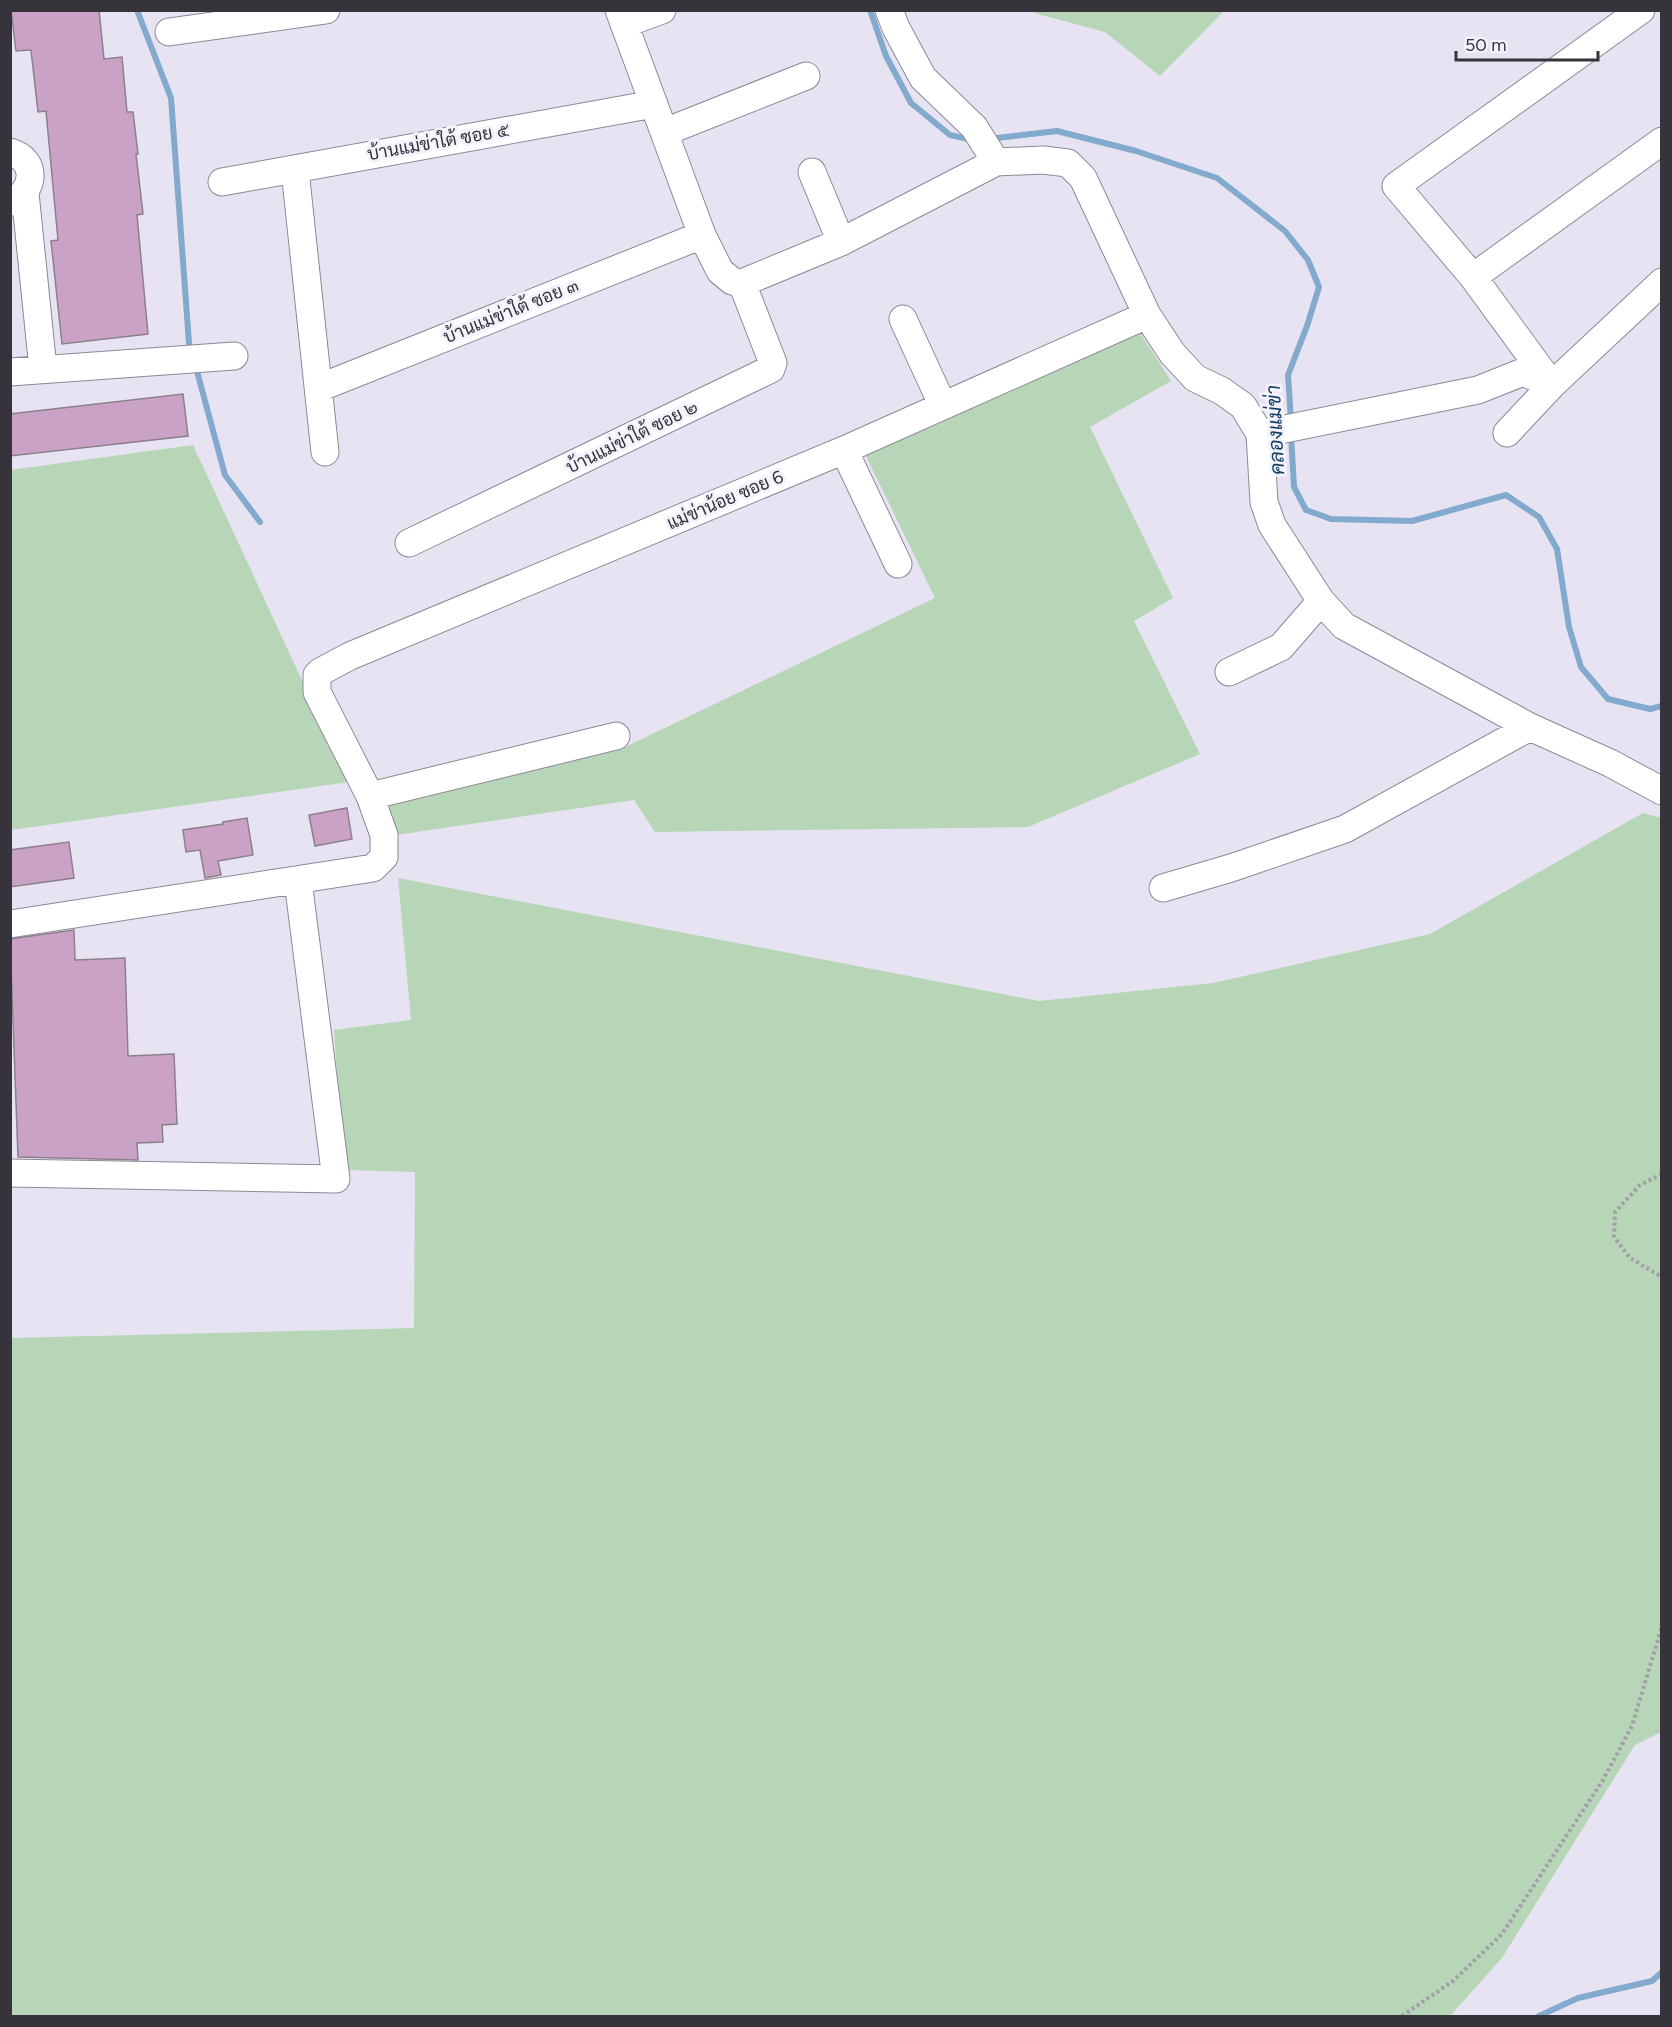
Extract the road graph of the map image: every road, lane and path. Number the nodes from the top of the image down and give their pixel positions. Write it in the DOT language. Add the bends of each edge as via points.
graph roads {
  1 [pos="326,10"];
  2 [pos="662,10"];
  3 [pos="889,10"];
  4 [pos="1641,10"];
  5 [pos="621,17"];
  6 [pos="169,32"];
  7 [pos="806,76"];
  8 [pos="654,104"];
  9 [pos="665,132"];
  10 [pos="1662,141"];
  11 [pos="11,146"];
  12 [pos="993,156"];
  13 [pos="295,170"];
  14 [pos="812,172"];
  15 [pos="222,182"];
  16 [pos="18,197"];
  17 [pos="702,235"];
  18 [pos="841,242"];
  19 [pos="1473,277"];
  20 [pos="1662,282"];
  21 [pos="742,283"];
  22 [pos="1148,315"];
  23 [pos="903,319"];
  24 [pos="234,356"];
  25 [pos="43,369"];
  26 [pos="10,372"];
  27 [pos="1552,385"];
  28 [pos="319,388"];
  29 [pos="943,406"];
  30 [pos="1268,432"];
  31 [pos="1507,433"];
  32 [pos="844,450"];
  33 [pos="325,452"];
  34 [pos="409,543"];
  35 [pos="898,564"];
  36 [pos="1321,601"];
  37 [pos="1229,672"];
  38 [pos="1530,727"];
  39 [pos="616,736"];
  40 [pos="1662,791"];
  41 [pos="370,796"];
  42 [pos="298,881"];
  43 [pos="1163,888"];
  44 [pos="10,924"];
  45 [pos="10,1173"];
  46 [pos="1662,1174"];
  47 [pos="1662,1277"];
  48 [pos="1662,1626"];
  49 [pos="1402,2016"];
  1 -- 6 [label="street"];
  2 -- 5 [label="street"];
  3 -- 12 [label="street" via="923,78 974,127"];
  4 -- 19 [label="street" via="1396,186"];
  5 -- 8 [label="street"];
  7 -- 9 [label="street"];
  8 -- 9 [label="street"];
  8 -- 13 [label="street, บ้านแม่ข่าใต้ ซอย ๕"];
  9 -- 17 [label="street"];
  10 -- 19 [label="street"];
  11 -- 16 [label="street" via="29,170 30,178"];
  12 -- 18 [label="street"];
  12 -- 22 [label="street" via="1068,163 1083,178"];
  13 -- 15 [label="street, บ้านแม่ข่าใต้ ซอย ๕"];
  13 -- 28 [label="street"];
  14 -- 18 [label="street"];
  16 -- 25 [label="street"];
  17 -- 21 [label="street" via="720,272"];
  17 -- 28 [label="street, บ้านแม่ข่าใต้ ซอย ๓"];
  18 -- 21 [label="street"];
  19 -- 27 [label="street"];
  20 -- 27 [label="street"];
  21 -- 34 [label="street, บ้านแม่ข่าใต้ ซอย ๒" via="768,345 771,369"];
  22 -- 29 [label="street, แม่ข่าน้อย ซอย 6"];
  22 -- 30 [label="street" via="1172,353 1195,378 1243,406"];
  23 -- 29 [label="street"];
  24 -- 25 [label="street"];
  25 -- 26 [label="street"];
  27 -- 30 [label="street" via="1522,372 1478,390"];
  27 -- 31 [label="street"];
  28 -- 33 [label="street"];
  29 -- 32 [label="street, แม่ข่าน้อย ซอย 6"];
  30 -- 36 [label="street" via="1264,502 1272,525"];
  32 -- 35 [label="street"];
  32 -- 41 [label="street, แม่ข่าน้อย ซอย 6" via="350,656 320,672 317,692"];
  36 -- 37 [label="street" via="1281,647"];
  36 -- 38 [label="street" via="1344,626"];
  38 -- 40 [label="street"];
  38 -- 43 [label="street" via="1345,829"];
  39 -- 41 [label="street"];
  41 -- 42 [label="street" via="384,835 384,857 374,868"];
  42 -- 44 [label="street"];
  42 -- 45 [label="street" via="336,1179"];
  46 -- 47 [label="path" via="1640,1185 1615,1212 1614,1237 1630,1258"];
  48 -- 49 [label="path" via="1632,1726 1603,1780 1502,1934 1453,1981"];
}
